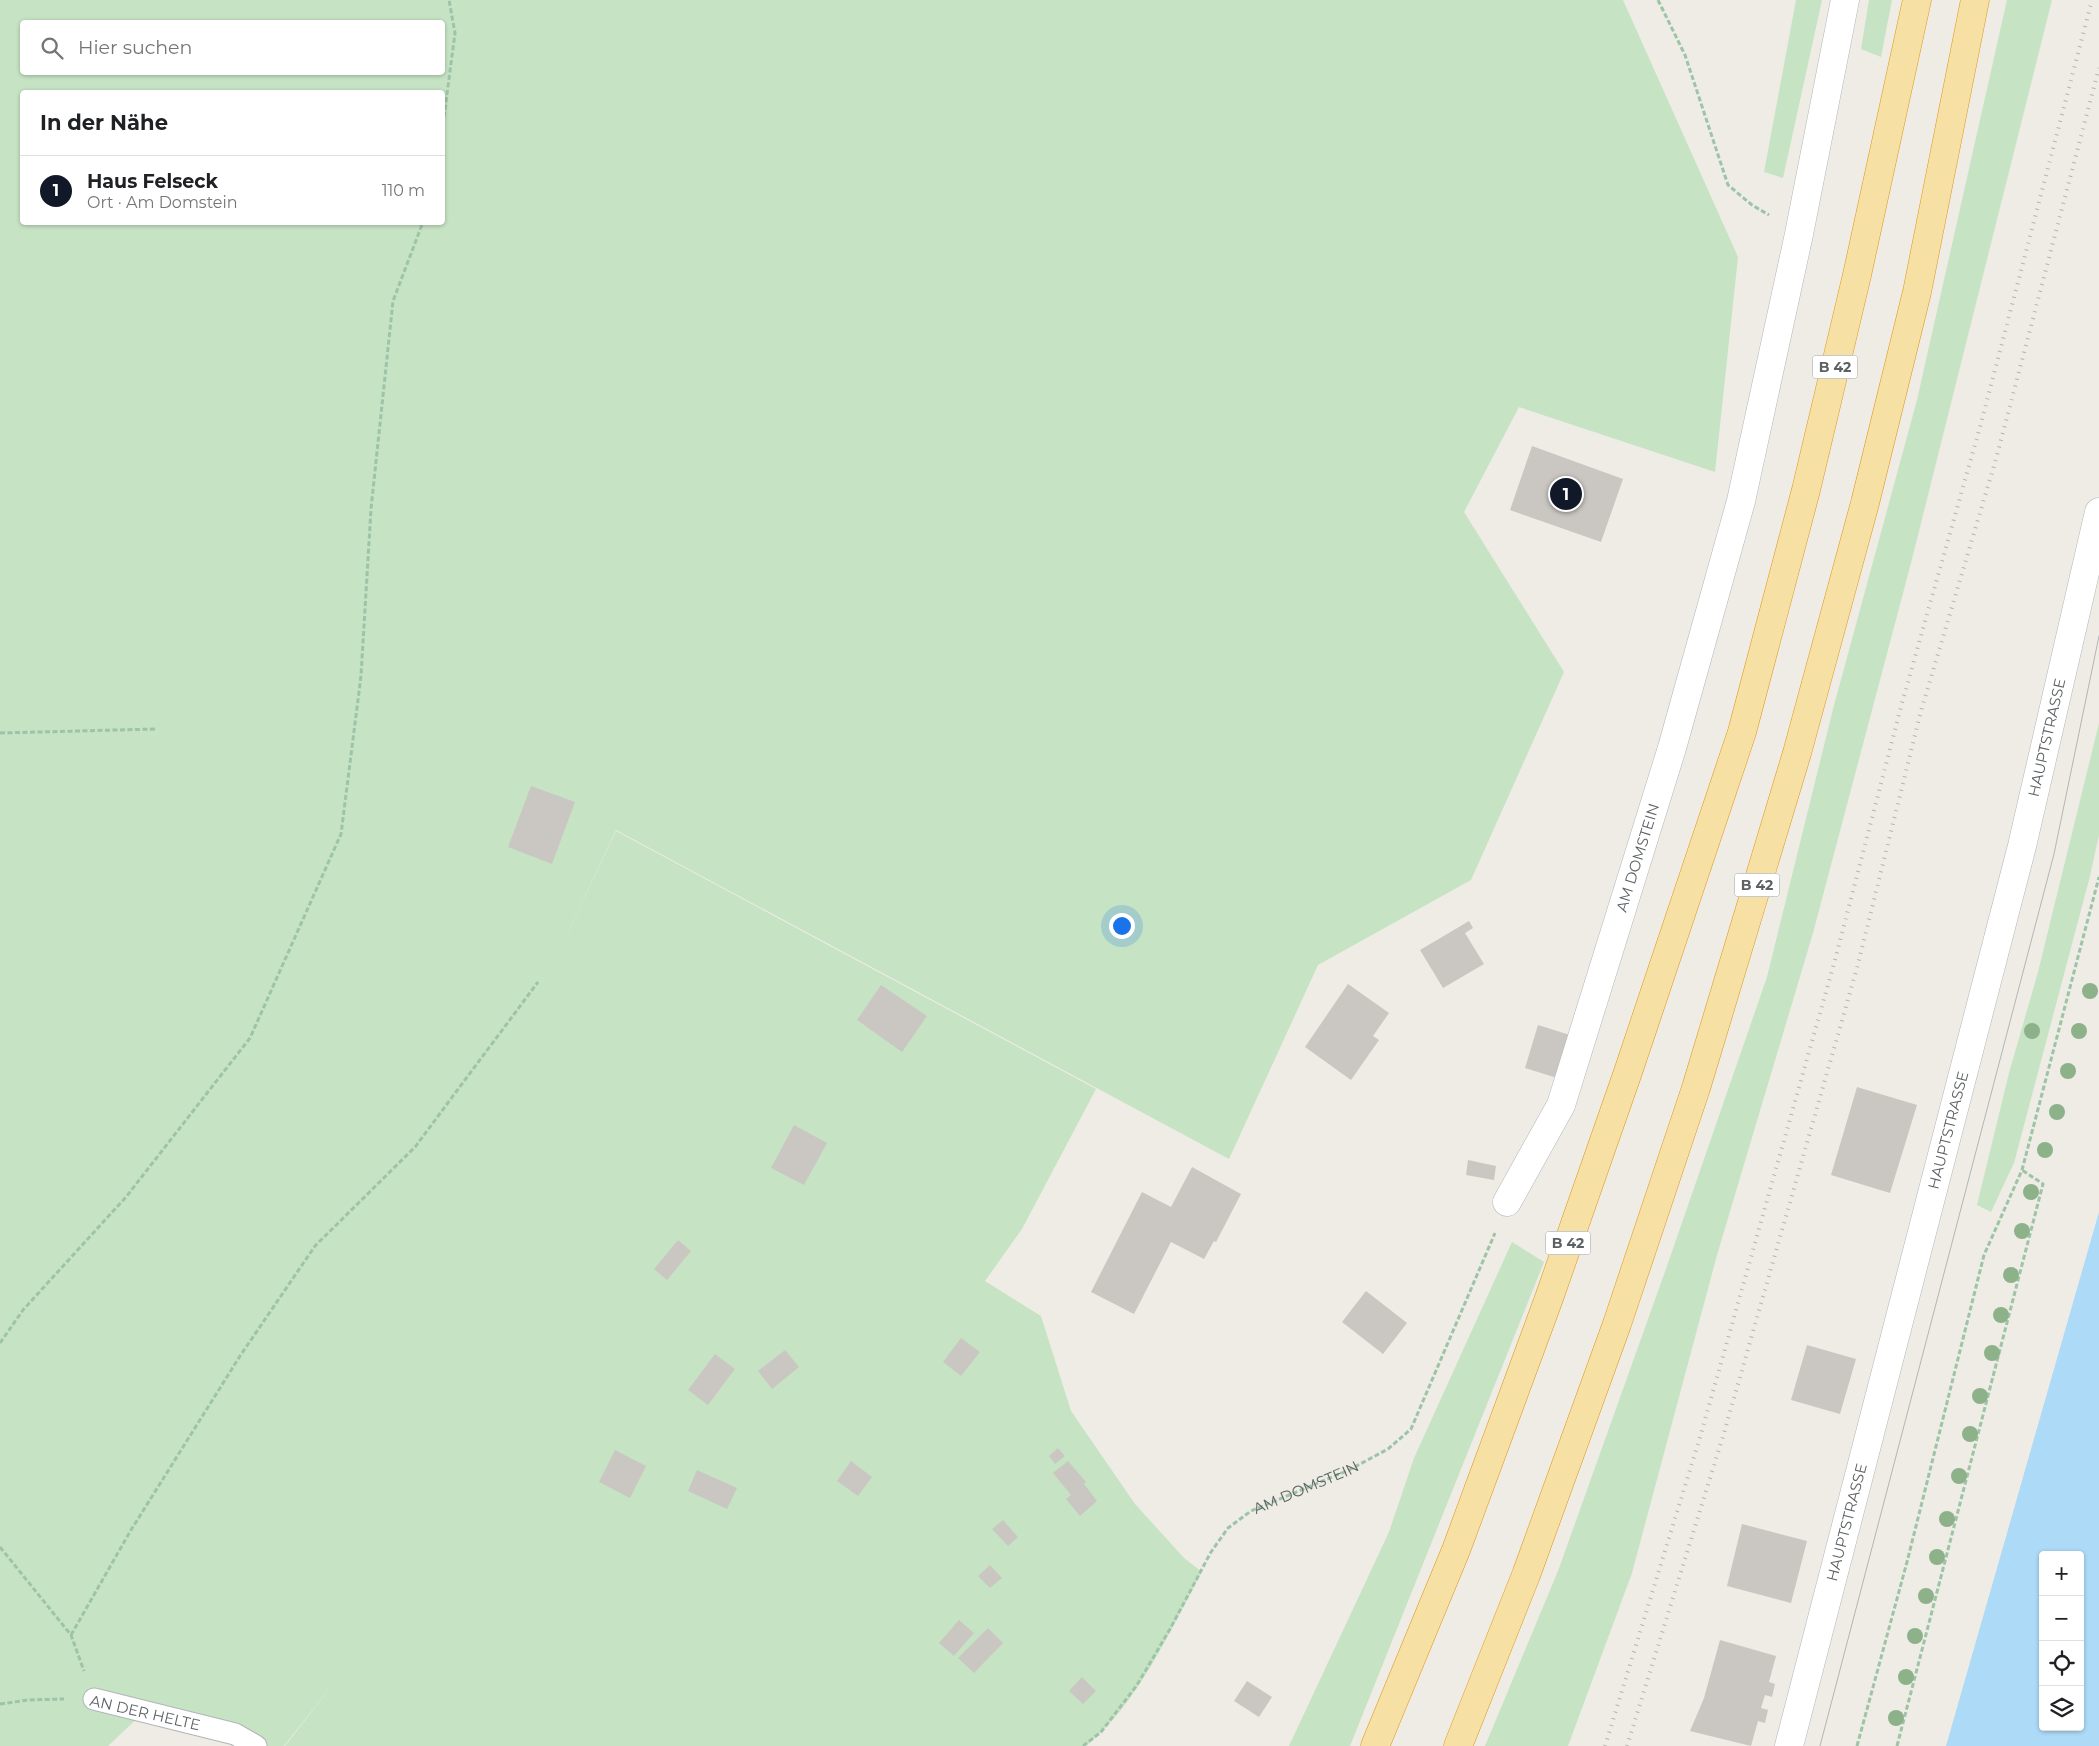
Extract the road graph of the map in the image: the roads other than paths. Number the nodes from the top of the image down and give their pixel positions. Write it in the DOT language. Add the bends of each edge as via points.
graph roads {
  1 [pos="1845,0"];
  2 [pos="1917,0"];
  3 [pos="1975,0"];
  4 [pos="2099,512"];
  5 [pos="1503,1213"];
  6 [pos="94,1699"];
  7 [pos="256,1746"];
  8 [pos="1375,1746"];
  9 [pos="1458,1746"];
  10 [pos="1789,1746"];
  1 -- 5 [label="street, AM DOMSTEIN" via="1799,234 1741,501 1672,748 1562,1105"];
  2 -- 8 [label="highway, B 42" via="1809,480 1742,732 1632,1063 1548,1301 1456,1550"];
  3 -- 9 [label="highway, B 42" via="1917,292 1865,503 1797,753 1696,1088 1617,1324 1526,1575"];
  4 -- 10 [label="street, HAUPTSTRASSE" via="2022,846"];
  6 -- 7 [label="lane, AN DER HELTE" via="236,1734"];
}
